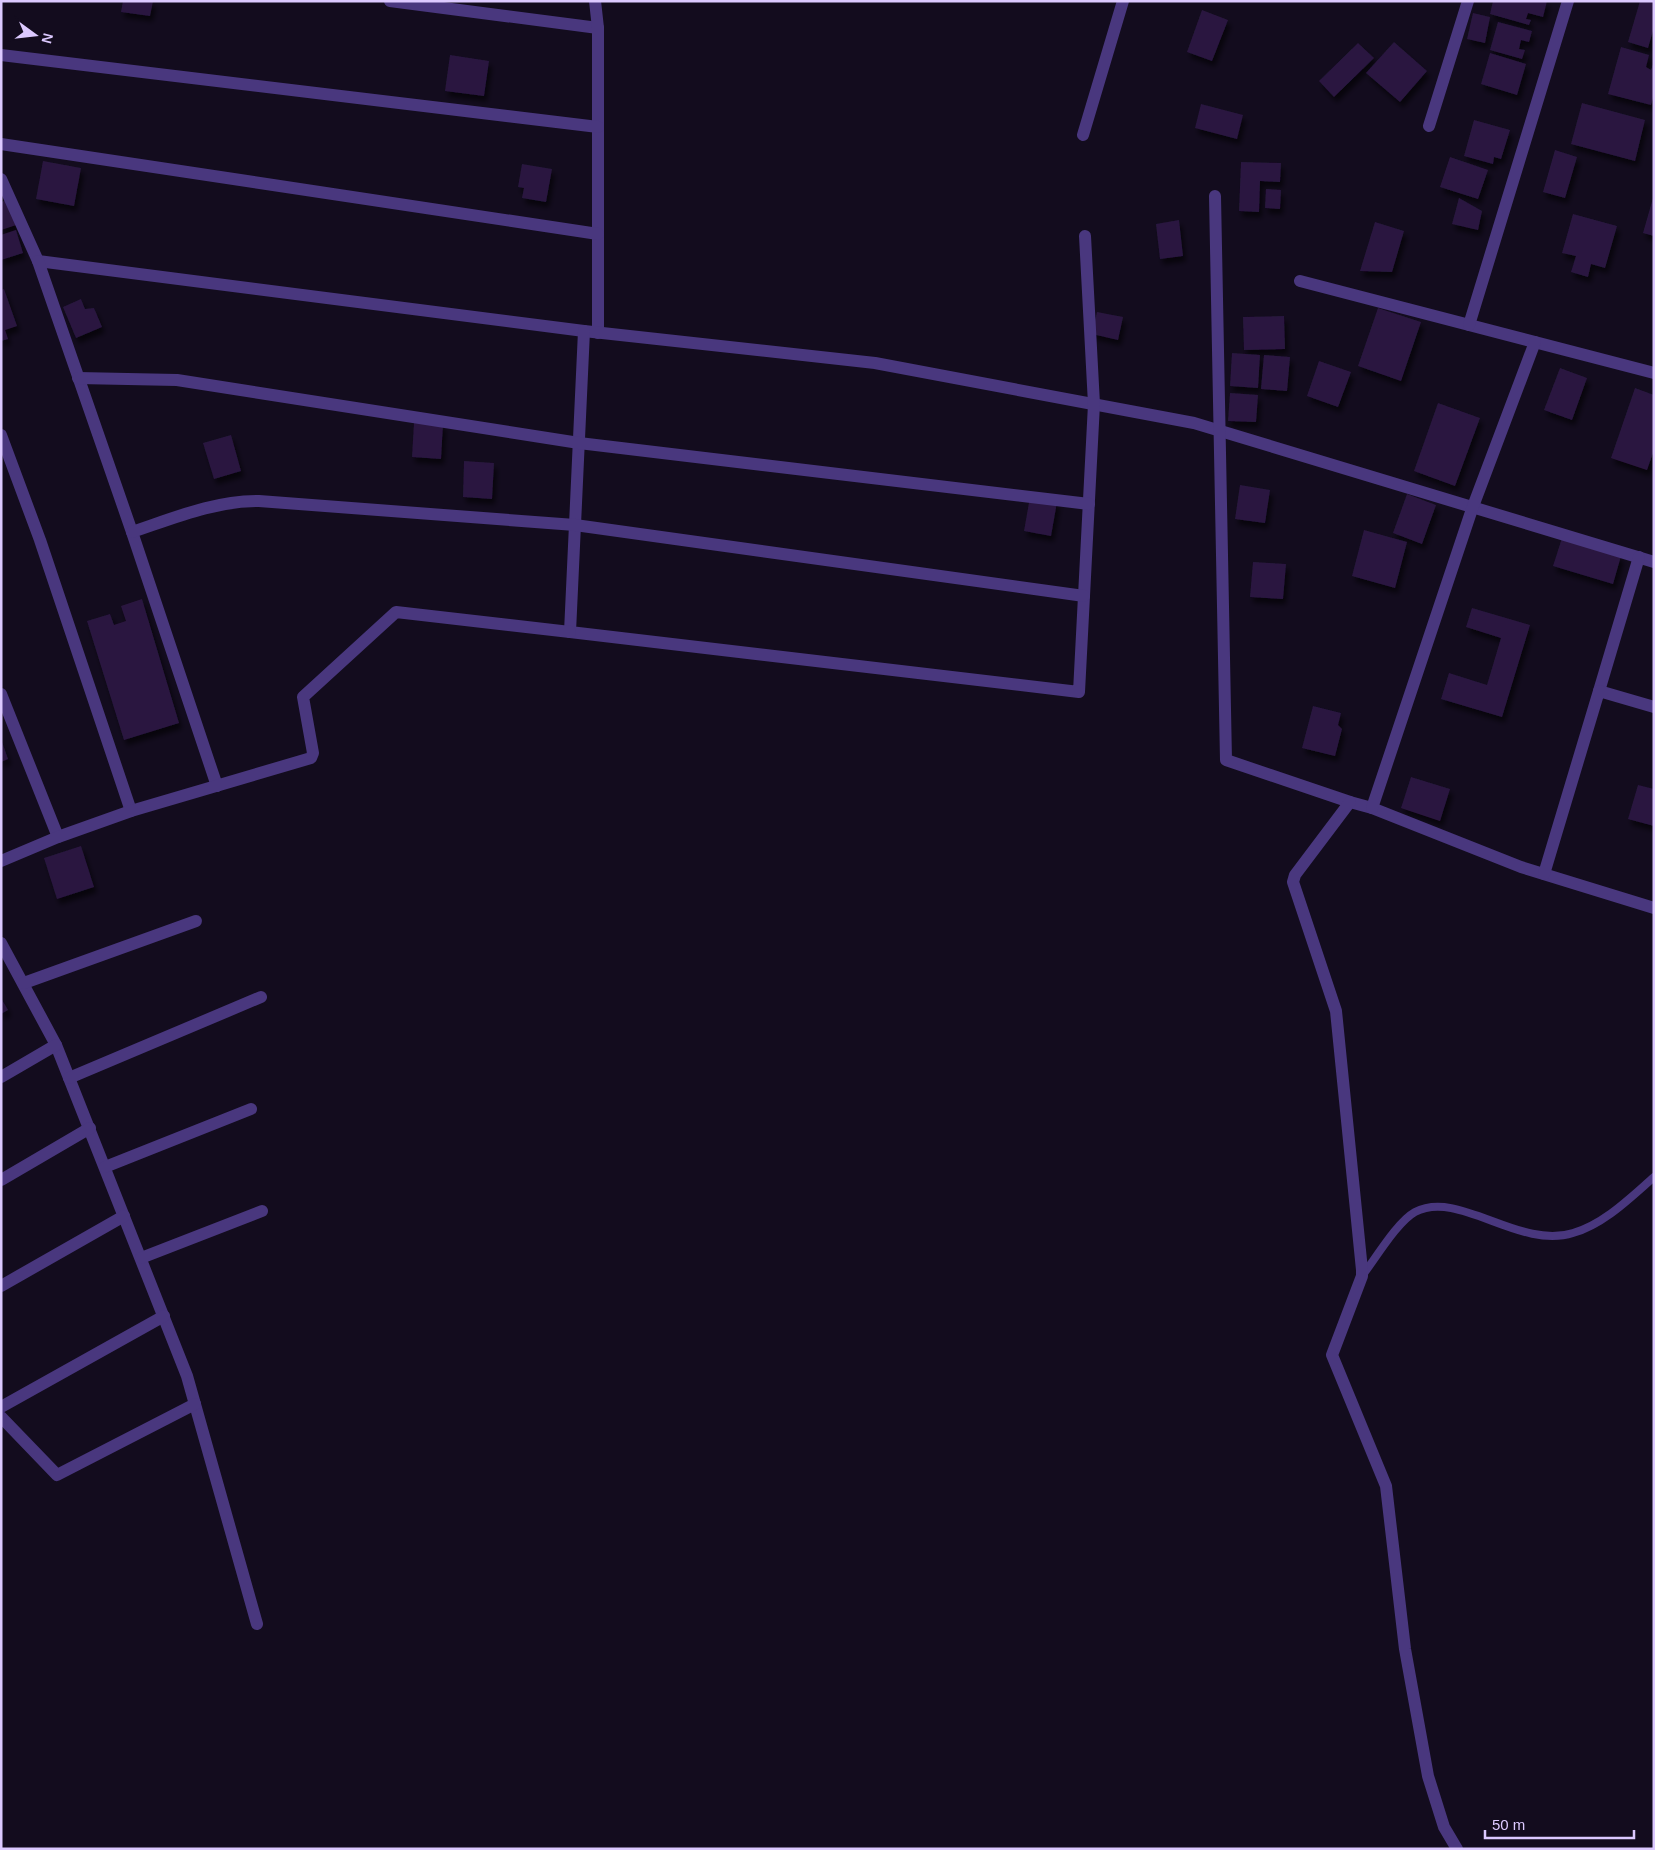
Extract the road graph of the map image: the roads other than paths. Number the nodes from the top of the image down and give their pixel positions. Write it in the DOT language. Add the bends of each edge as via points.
graph roads {
  1 [pos="390,1"];
  2 [pos="595,1"];
  3 [pos="1123,1"];
  4 [pos="1468,1"];
  5 [pos="1568,1"];
  6 [pos="598,28"];
  7 [pos="1,55"];
  8 [pos="1429,126"];
  9 [pos="598,127"];
  10 [pos="1083,135"];
  11 [pos="1,144"];
  12 [pos="1,179"];
  13 [pos="1215,196"];
  14 [pos="598,234"];
  15 [pos="1085,236"];
  16 [pos="38,261"];
  17 [pos="1300,281"];
  18 [pos="1468,325"];
  19 [pos="584,331"];
  20 [pos="598,333"];
  21 [pos="1535,342"];
  22 [pos="1654,373"];
  23 [pos="78,378"];
  24 [pos="1094,404"];
  25 [pos="1218,430"];
  26 [pos="1,435"];
  27 [pos="579,442"];
  28 [pos="1089,504"];
  29 [pos="1472,509"];
  30 [pos="575,524"];
  31 [pos="132,532"];
  32 [pos="1639,557"];
  33 [pos="1654,562"];
  34 [pos="1084,596"];
  35 [pos="570,632"];
  36 [pos="1599,691"];
  37 [pos="1,694"];
  38 [pos="1654,707"];
  39 [pos="216,786"];
  40 [pos="1350,802"];
  41 [pos="1372,808"];
  42 [pos="131,811"];
  43 [pos="58,837"];
  44 [pos="1,862"];
  45 [pos="1544,874"];
  46 [pos="1654,908"];
  47 [pos="196,921"];
  48 [pos="3,951"];
  49 [pos="24,983"];
  50 [pos="261,997"];
  51 [pos="56,1045"];
  52 [pos="1,1077"];
  53 [pos="69,1078"];
  54 [pos="251,1109"];
  55 [pos="90,1128"];
  56 [pos="105,1167"];
  57 [pos="1654,1178"];
  58 [pos="1,1180"];
  59 [pos="262,1211"];
  60 [pos="124,1216"];
  61 [pos="141,1258"];
  62 [pos="1362,1276"];
  63 [pos="1,1286"];
  64 [pos="164,1316"];
  65 [pos="195,1404"];
  66 [pos="1,1406"];
  67 [pos="1,1417"];
  68 [pos="256,1624"];
  69 [pos="1457,1849"];
  1 -- 6 [label="street"];
  2 -- 6 [label="street"];
  3 -- 10 [label="street"];
  4 -- 8 [label="street"];
  5 -- 18 [label="street"];
  6 -- 9 [label="street"];
  7 -- 9 [label="street"];
  9 -- 14 [label="street"];
  11 -- 14 [label="street"];
  12 -- 16 [label="street"];
  13 -- 25 [label="street"];
  14 -- 20 [label="street"];
  15 -- 24 [label="street"];
  16 -- 19 [label="street"];
  16 -- 23 [label="street"];
  17 -- 18 [label="street"];
  18 -- 21 [label="street"];
  19 -- 20 [label="street"];
  19 -- 27 [label="street"];
  20 -- 24 [label="street" via="875,363"];
  21 -- 22 [label="street"];
  21 -- 29 [label="street"];
  23 -- 27 [label="street" via="177,380"];
  23 -- 31 [label="street"];
  24 -- 25 [label="street"];
  24 -- 28 [label="street"];
  25 -- 29 [label="street"];
  25 -- 40 [label="street" via="1226,760"];
  26 -- 42 [label="street" via="40,540"];
  27 -- 28 [label="street"];
  27 -- 30 [label="street"];
  28 -- 34 [label="street"];
  29 -- 32 [label="street"];
  29 -- 41 [label="street"];
  30 -- 31 [label="street" via="234,501 210,505"];
  30 -- 34 [label="street"];
  30 -- 35 [label="street"];
  31 -- 39 [label="street"];
  32 -- 33 [label="street"];
  32 -- 36 [label="street"];
  34 -- 35 [label="street" via="1079,692"];
  35 -- 39 [label="street" via="396,612 304,694 302,700 313,753 311,758"];
  36 -- 38 [label="street"];
  36 -- 45 [label="street"];
  37 -- 43 [label="street"];
  39 -- 42 [label="street"];
  40 -- 41 [label="street"];
  40 -- 62 [label="street" via="1293,882 1337,1017"];
  41 -- 45 [label="street"];
  42 -- 43 [label="street"];
  43 -- 44 [label="street"];
  45 -- 46 [label="street"];
  47 -- 49 [label="street"];
  48 -- 49 [label="street"];
  49 -- 51 [label="street"];
  50 -- 53 [label="street"];
  51 -- 52 [label="street"];
  51 -- 53 [label="street"];
  53 -- 55 [label="street"];
  54 -- 56 [label="street"];
  55 -- 56 [label="street"];
  55 -- 58 [label="street"];
  56 -- 60 [label="street"];
  57 -- 62 [label="lane" via="1611,1212 1568,1234 1520,1232 1452,1208 1421,1210 1406,1219"];
  59 -- 61 [label="street"];
  60 -- 61 [label="street"];
  60 -- 63 [label="street"];
  61 -- 64 [label="street"];
  62 -- 69 [label="street" via="1332,1355 1386,1486 1405,1650 1428,1776 1444,1826"];
  64 -- 65 [label="street"];
  64 -- 66 [label="street"];
  65 -- 67 [label="street" via="57,1476"];
  65 -- 68 [label="street"];
}
